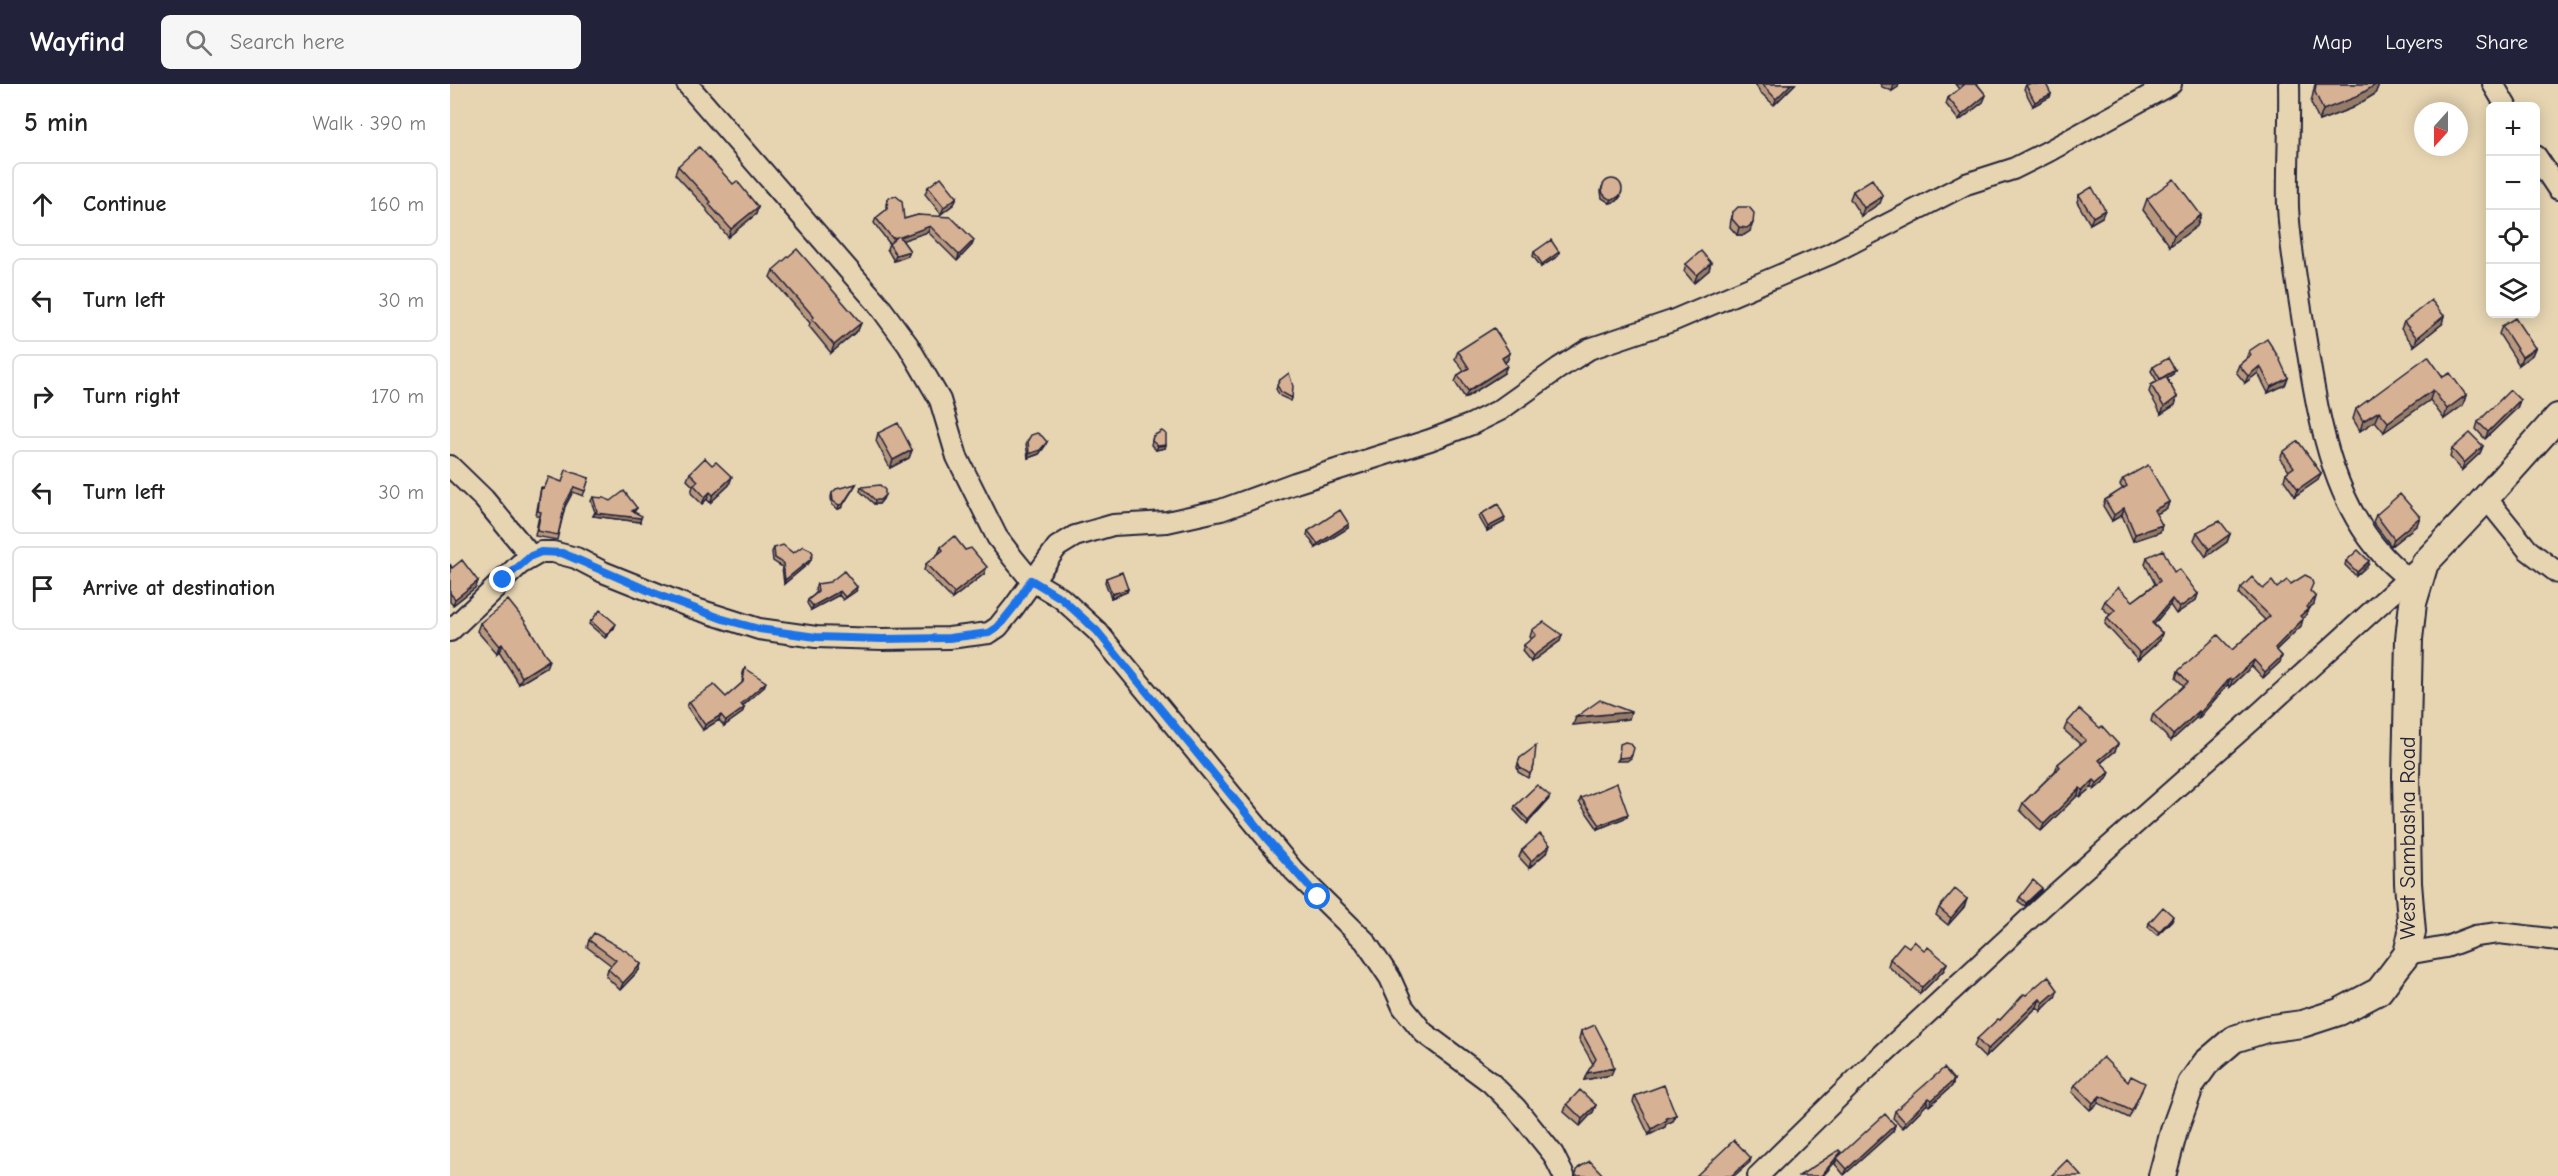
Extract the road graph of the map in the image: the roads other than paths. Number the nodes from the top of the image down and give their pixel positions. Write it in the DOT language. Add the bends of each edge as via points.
graph roads {
  1 [pos="687,84"];
  2 [pos="2171,84"];
  3 [pos="2289,84"];
  4 [pos="2493,84"];
  5 [pos="2504,102"];
  6 [pos="2540,163"];
  7 [pos="2558,189"];
  8 [pos="2558,417"];
  9 [pos="450,466"];
  10 [pos="2487,498"];
  11 [pos="531,556"];
  12 [pos="2425,563"];
  13 [pos="2398,571"];
  14 [pos="2558,573"];
  15 [pos="1031,580"];
  16 [pos="450,631"];
  17 [pos="2558,940"];
  18 [pos="2407,954"];
  19 [pos="1564,1176"];
  20 [pos="1758,1176"];
  21 [pos="2162,1176"];
  1 -- 15 [label="street" via="878,304 908,345 940,400 957,457 997,537"];
  2 -- 15 [label="street" via="2048,152 2013,169 1966,184 1830,254 1672,321 1589,349 1500,410 1472,424 1221,510 1167,522 1113,525 1075,536 1057,547"];
  3 -- 13 [label="street" via="2291,247 2325,446 2349,504 2379,552"];
  4 -- 5 [label="street"];
  6 -- 7 [label="street"];
  8 -- 10 [label="street, West Sambasha Road"];
  9 -- 11 [label="street" via="484,499"];
  10 -- 12 [label="street, West Sambasha Road"];
  10 -- 14 [label="street" via="2528,550"];
  11 -- 15 [label="street" via="541,552 562,553 723,619 816,637 949,638 989,633 1014,607"];
  11 -- 16 [label="street"];
  12 -- 18 [label="street, West Sambasha Road" via="2413,603 2409,639 2406,776 2412,933"];
  12 -- 20 [label="street" via="2057,892"];
  15 -- 19 [label="street" via="1061,598 1097,631 1294,871 1365,941 1403,1006 1424,1033 1490,1082 1516,1108 1553,1154"];
  17 -- 18 [label="street" via="2499,933"];
  18 -- 21 [label="street, West Sambasha Road" via="2379,990 2339,1012 2234,1039 2206,1063 2191,1084"];
}
